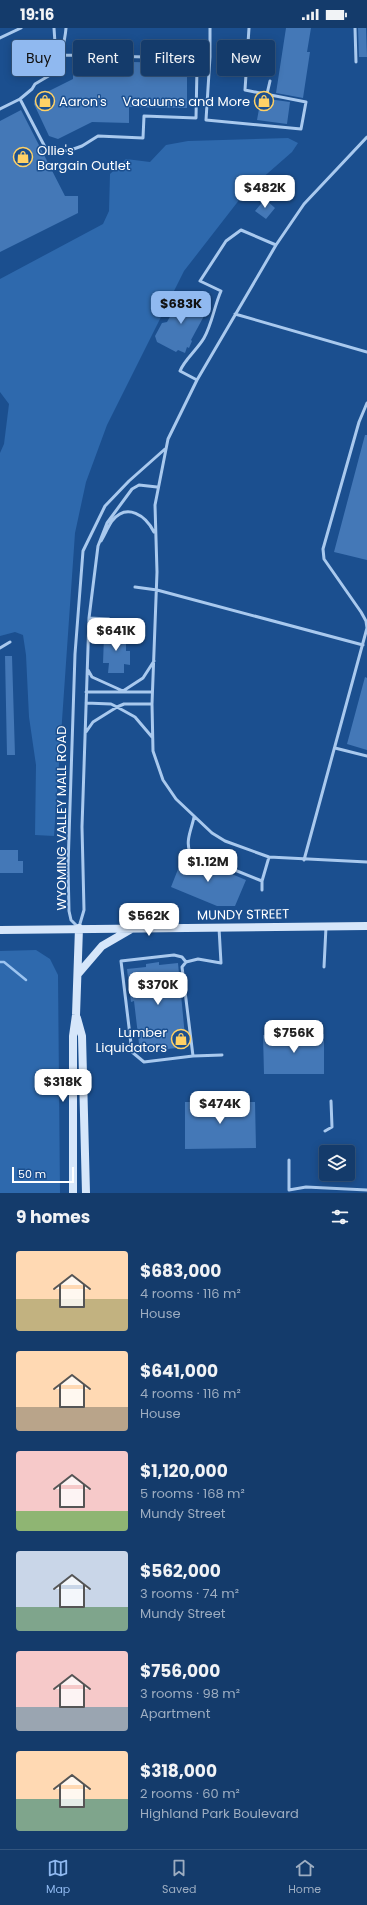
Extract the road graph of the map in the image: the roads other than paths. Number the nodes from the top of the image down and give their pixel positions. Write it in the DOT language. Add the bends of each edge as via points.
graph roads {
  1 [pos="21,28"];
  2 [pos="54,28"];
  3 [pos="66,28"];
  4 [pos="210,28"];
  5 [pos="249,28"];
  6 [pos="355,28"];
  7 [pos="0,38"];
  8 [pos="54,40"];
  9 [pos="65,44"];
  10 [pos="65,54"];
  11 [pos="356,62"];
  12 [pos="49,76"];
  13 [pos="270,81"];
  14 [pos="267,94"];
  15 [pos="20,99"];
  16 [pos="0,109"];
  17 [pos="367,137"];
  18 [pos="276,245"];
  19 [pos="235,314"];
  20 [pos="367,352"];
  21 [pos="197,380"];
  22 [pos="367,404"];
  23 [pos="165,449"];
  24 [pos="157,487"];
  25 [pos="155,534"];
  26 [pos="98,546"];
  27 [pos="135,587"];
  28 [pos="157,590"];
  29 [pos="89,618"];
  30 [pos="109,619"];
  31 [pos="10,642"];
  32 [pos="363,645"];
  33 [pos="0,648"];
  34 [pos="87,660"];
  35 [pos="154,662"];
  36 [pos="123,691"];
  37 [pos="86,692"];
  38 [pos="152,692"];
  39 [pos="86,703"];
  40 [pos="152,704"];
  41 [pos="118,707"];
  42 [pos="153,738"];
  43 [pos="84,740"];
  44 [pos="335,748"];
  45 [pos="367,756"];
  46 [pos="194,817"];
  47 [pos="269,857"];
  48 [pos="304,860"];
  49 [pos="367,862"];
  50 [pos="262,881"];
  51 [pos="262,890"];
  52 [pos="326,925"];
  53 [pos="219,926"];
  54 [pos="367,926"];
  55 [pos="79,928"];
  56 [pos="133,928"];
  57 [pos="0,930"];
  58 [pos="186,962"];
  59 [pos="324,967"];
  60 [pos="78,974"];
  61 [pos="76,1015"];
  62 [pos="222,1055"];
  63 [pos="193,1056"];
  64 [pos="331,1101"];
  65 [pos="325,1132"];
  66 [pos="289,1160"];
  67 [pos="367,1190"];
  68 [pos="73,1193"];
  69 [pos="86,1193"];
  1 -- 7 [label="lane"];
  2 -- 8 [label="lane"];
  3 -- 9 [label="lane"];
  4 -- 14 [label="lane" via="206,120 300,129 306,102"];
  5 -- 14 [label="lane" via="245,90"];
  6 -- 11 [label="lane"];
  10 -- 15 [label="lane" via="191,58 197,68 196,118 144,116 144,138 98,136 68,151 46,149"];
  12 -- 15 [label="lane" via="35,84"];
  13 -- 14 [label="lane"];
  15 -- 16 [label="lane"];
  17 -- 18 [label="lane, WYOMING VALLEY MALL ROAD" via="304,204"];
  18 -- 19 [label="lane, WYOMING VALLEY MALL ROAD"];
  18 -- 21 [label="lane" via="241,230 226,241 200,281 221,291 205,337 180,371"];
  19 -- 20 [label="lane"];
  19 -- 21 [label="lane, WYOMING VALLEY MALL ROAD"];
  21 -- 23 [label="lane, WYOMING VALLEY MALL ROAD"];
  22 -- 32 [label="lane" via="359,422 323,549 324,559 366,621"];
  23 -- 24 [label="lane, WYOMING VALLEY MALL ROAD"];
  23 -- 55 [label="lane, WYOMING VALLEY MALL ROAD" via="105,506 84,551 74,654 68,867 69,911 71,920"];
  24 -- 25 [label="lane, WYOMING VALLEY MALL ROAD"];
  24 -- 26 [label="lane" via="139,485 132,489 107,523"];
  25 -- 26 [label="lane" via="147,520 136,513 124,513 112,522"];
  25 -- 28 [label="lane, WYOMING VALLEY MALL ROAD"];
  26 -- 29 [label="lane, WYOMING VALLEY MALL ROAD"];
  27 -- 28 [label="lane"];
  28 -- 32 [label="lane"];
  28 -- 35 [label="lane, WYOMING VALLEY MALL ROAD"];
  29 -- 30 [label="lane"];
  29 -- 34 [label="lane, WYOMING VALLEY MALL ROAD"];
  31 -- 33 [label="lane"];
  32 -- 44 [label="lane"];
  34 -- 36 [label="lane" via="88,671 92,677"];
  34 -- 37 [label="lane, WYOMING VALLEY MALL ROAD"];
  35 -- 36 [label="lane" via="143,678"];
  35 -- 38 [label="lane, WYOMING VALLEY MALL ROAD"];
  36 -- 37 [label="lane"];
  36 -- 38 [label="lane"];
  37 -- 39 [label="lane, WYOMING VALLEY MALL ROAD"];
  38 -- 40 [label="lane, WYOMING VALLEY MALL ROAD"];
  39 -- 41 [label="lane" via="111,704"];
  39 -- 43 [label="lane, WYOMING VALLEY MALL ROAD"];
  40 -- 41 [label="lane" via="124,704"];
  40 -- 42 [label="lane, WYOMING VALLEY MALL ROAD"];
  41 -- 42 [label="lane" via="135,717"];
  41 -- 43 [label="lane" via="93,722"];
  42 -- 46 [label="lane, WYOMING VALLEY MALL ROAD" via="153,751 163,780 176,799"];
  43 -- 55 [label="lane, WYOMING VALLEY MALL ROAD" via="84,910"];
  44 -- 45 [label="lane"];
  44 -- 48 [label="lane"];
  46 -- 47 [label="lane, WYOMING VALLEY MALL ROAD" via="225,841"];
  46 -- 50 [label="lane" via="188,843 190,852"];
  47 -- 48 [label="lane, WYOMING VALLEY MALL ROAD"];
  47 -- 50 [label="lane"];
  48 -- 49 [label="lane, WYOMING VALLEY MALL ROAD"];
  50 -- 51 [label="lane"];
  52 -- 53 [label="main road, MUNDY STREET"];
  52 -- 54 [label="main road, MUNDY STREET"];
  52 -- 59 [label="lane"];
  53 -- 56 [label="main road, MUNDY STREET"];
  53 -- 58 [label="lane" via="221,963 198,959"];
  55 -- 56 [label="main road, MUNDY STREET"];
  55 -- 57 [label="main road, MUNDY STREET"];
  55 -- 60 [label="main road"];
  56 -- 60 [label="main road" via="102,946"];
  58 -- 63 [label="lane" via="182,967"];
  58 -- 63 [label="lane" via="182,957 174,955 121,961 132,1052 144,1062"];
  60 -- 61 [label="main road"];
  61 -- 68 [label="main road" via="73,1036"];
  61 -- 69 [label="main road" via="82,1036"];
  62 -- 63 [label="lane"];
  64 -- 65 [label="lane" via="332,1127"];
  66 -- 67 [label="lane" via="289,1190 306,1187"];
}
